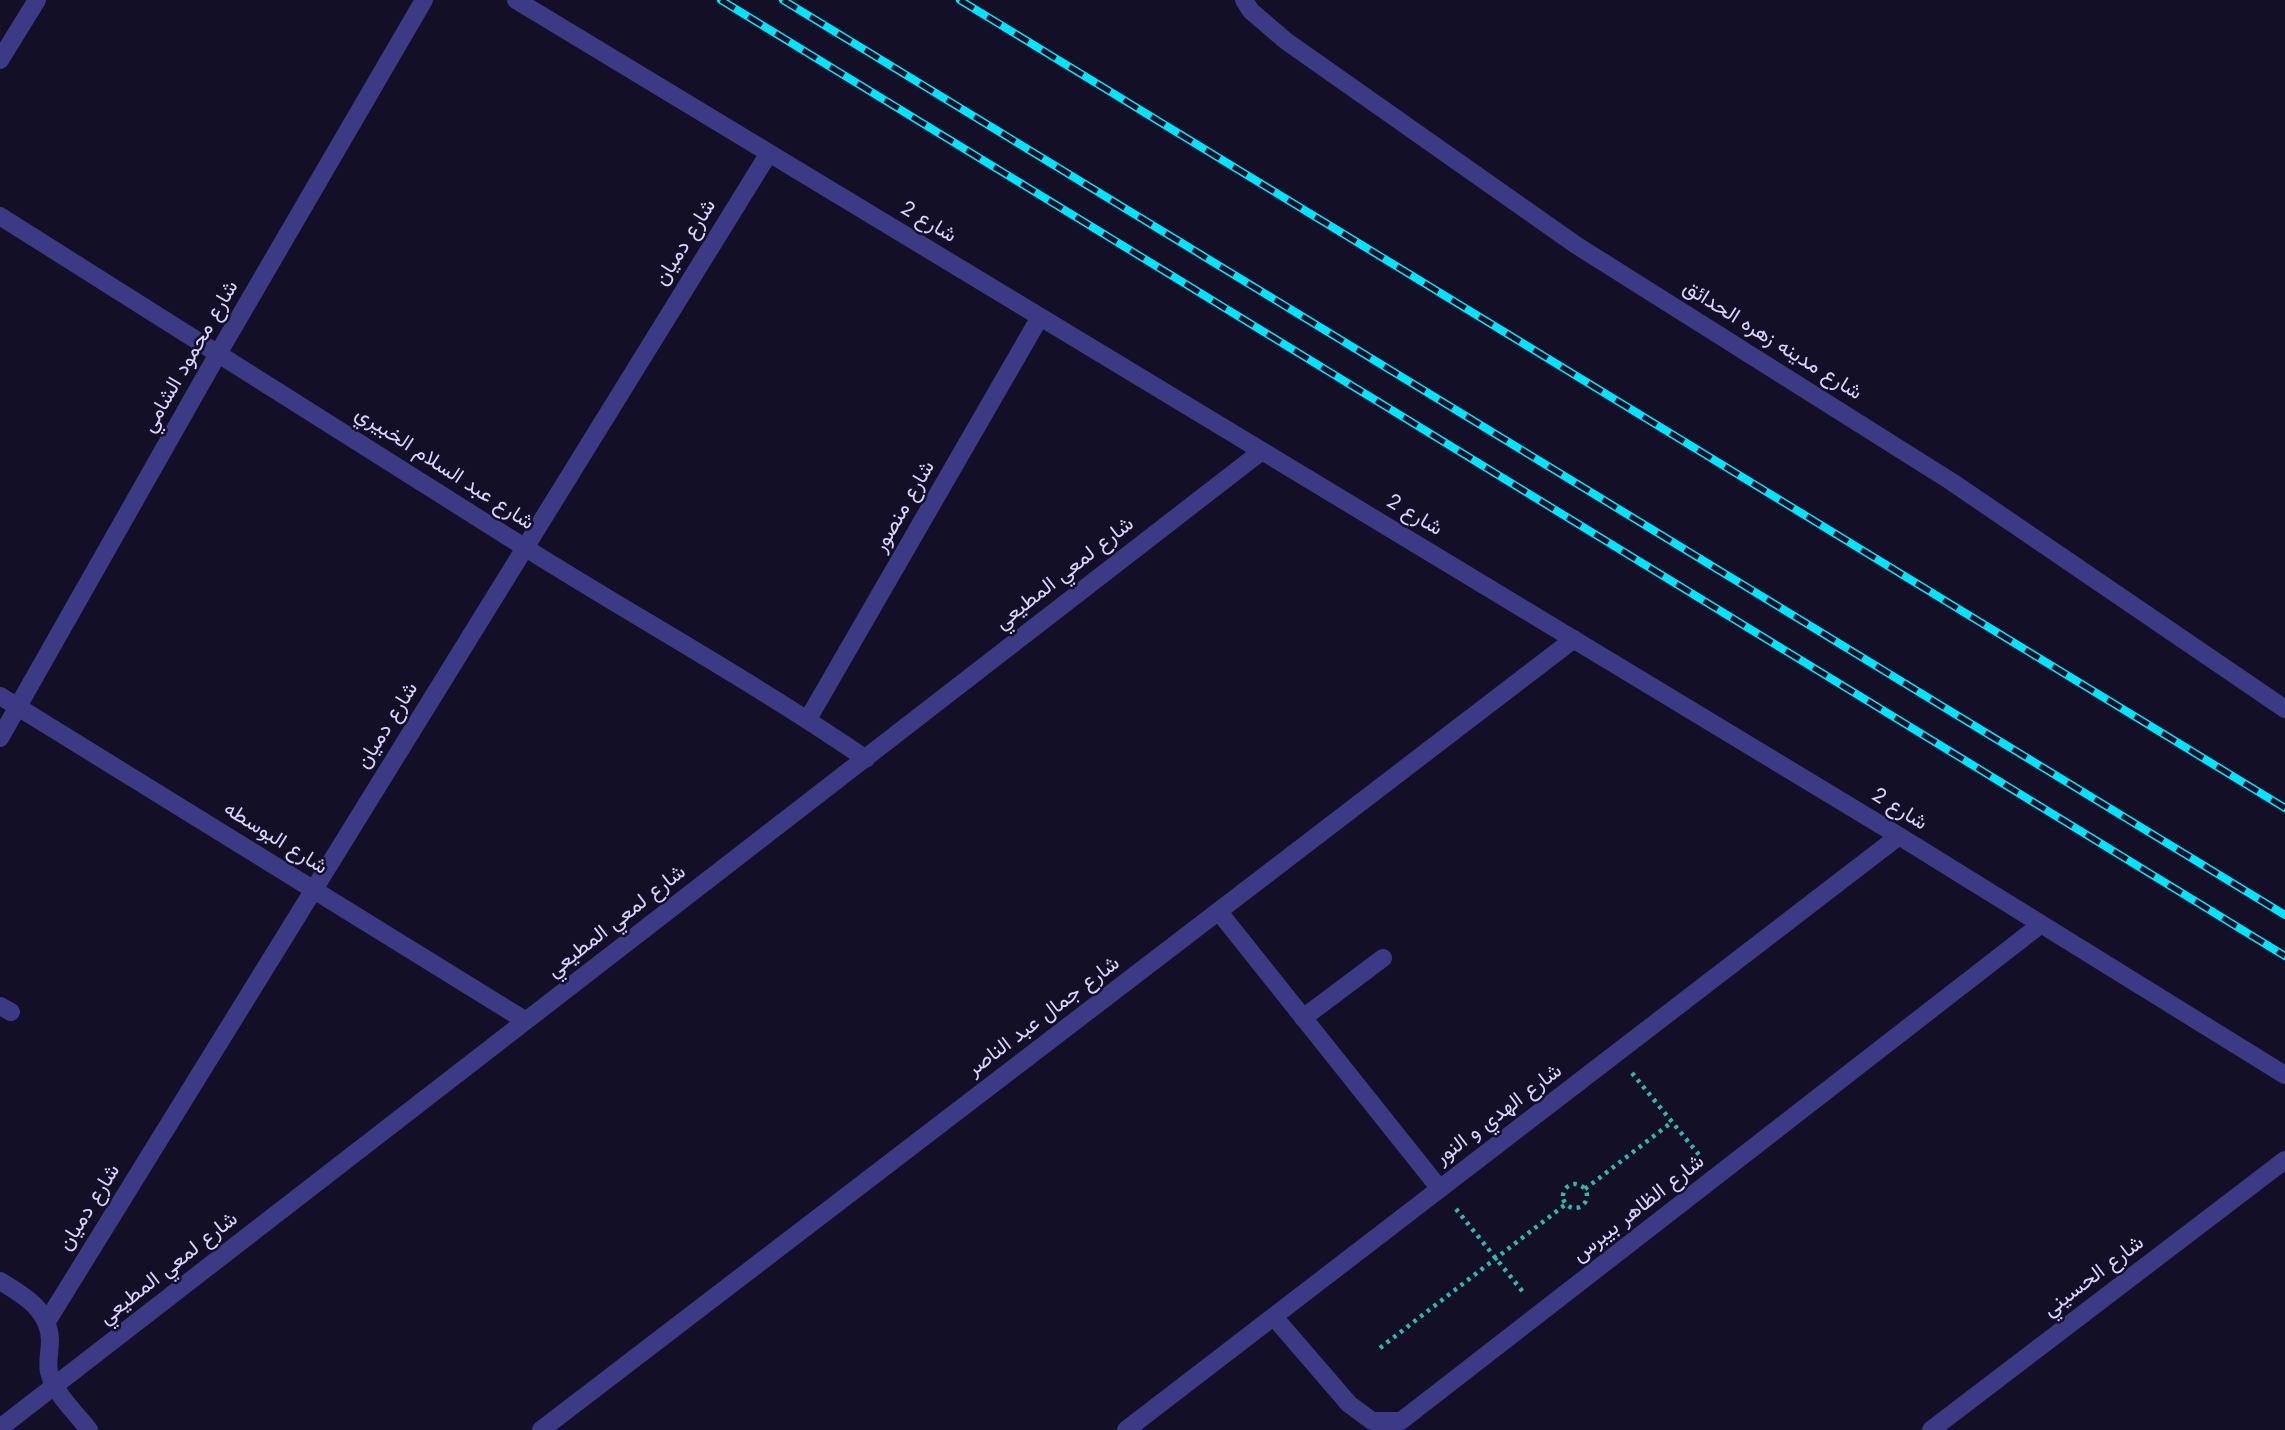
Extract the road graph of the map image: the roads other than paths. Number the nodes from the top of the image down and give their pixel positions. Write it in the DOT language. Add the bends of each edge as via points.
graph roads {
  1 [pos="37,0"];
  2 [pos="424,0"];
  3 [pos="516,0"];
  4 [pos="1244,0"];
  5 [pos="0,61"];
  6 [pos="769,153"];
  7 [pos="0,216"];
  8 [pos="1040,317"];
  9 [pos="219,352"];
  10 [pos="1262,450"];
  11 [pos="525,548"];
  12 [pos="1574,639"];
  13 [pos="0,696"];
  14 [pos="18,707"];
  15 [pos="2285,709"];
  16 [pos="808,719"];
  17 [pos="0,738"];
  18 [pos="866,759"];
  19 [pos="1899,836"];
  20 [pos="314,889"];
  21 [pos="1219,912"];
  22 [pos="2040,925"];
  23 [pos="1383,958"];
  24 [pos="1303,1018"];
  25 [pos="526,1021"];
  26 [pos="2285,1075"];
  27 [pos="2285,1160"];
  28 [pos="1440,1189"];
  29 [pos="0,1281"];
  30 [pos="1274,1317"];
  31 [pos="46,1323"];
  32 [pos="55,1385"];
  33 [pos="1425,1405"];
  34 [pos="0,1428"];
  35 [pos="89,1430"];
  36 [pos="542,1430"];
  37 [pos="1126,1430"];
  38 [pos="1415,1430"];
  39 [pos="1931,1430"];
  1 -- 5 [label="street"];
  2 -- 9 [label="street, شارع محمود الشامي"];
  3 -- 6 [label="street, شارع 2"];
  4 -- 15 [label="street, شارع مدينه زهره الحدائق" via="1286,41 1576,245 1952,482"];
  6 -- 8 [label="street, شارع 2"];
  6 -- 11 [label="street, شارع دميان"];
  7 -- 9 [label="street, شارع عبد السلام الخبيري"];
  8 -- 10 [label="street, شارع 2"];
  8 -- 16 [label="street, شارع منصور"];
  9 -- 11 [label="street, شارع عبد السلام الخبيري"];
  9 -- 14 [label="street, شارع محمود الشامي"];
  10 -- 12 [label="street, شارع 2"];
  10 -- 18 [label="street, شارع لمعي المطيعي"];
  11 -- 16 [label="street, شارع عبد السلام الخبيري"];
  11 -- 20 [label="street, شارع دميان"];
  12 -- 19 [label="street, شارع 2"];
  12 -- 21 [label="street, شارع جمال عبد الناصر"];
  13 -- 14 [label="street, شارع البوسطه"];
  14 -- 17 [label="street, شارع محمود الشامي"];
  14 -- 20 [label="street, شارع البوسطه"];
  16 -- 18 [label="street, شارع عبد السلام الخبيري"];
  18 -- 25 [label="street, شارع لمعي المطيعي"];
  19 -- 22 [label="street, شارع 2"];
  19 -- 28 [label="street, شارع الهدي و النور"];
  20 -- 25 [label="street, شارع البوسطه"];
  20 -- 31 [label="street, شارع دميان"];
  21 -- 24 [label="street"];
  21 -- 36 [label="street, شارع جمال عبد الناصر"];
  22 -- 26 [label="street, شارع 2"];
  22 -- 33 [label="street, شارع الظاهر بيبرس"];
  23 -- 24 [label="street"];
  24 -- 28 [label="street"];
  25 -- 32 [label="street, شارع لمعي المطيعي"];
  27 -- 39 [label="street, شارع الحسيني"];
  28 -- 30 [label="street, شارع الهدي و النور"];
  29 -- 31 [label="street" via="32,1301"];
  30 -- 33 [label="street, شارع الظاهر بيبرس" via="1349,1405 1372,1421 1401,1421"];
  30 -- 37 [label="street, شارع الهدي و النور"];
  31 -- 32 [label="street"];
  32 -- 34 [label="street, شارع لمعي المطيعي"];
  32 -- 35 [label="street"];
  33 -- 38 [label="street"];
}
